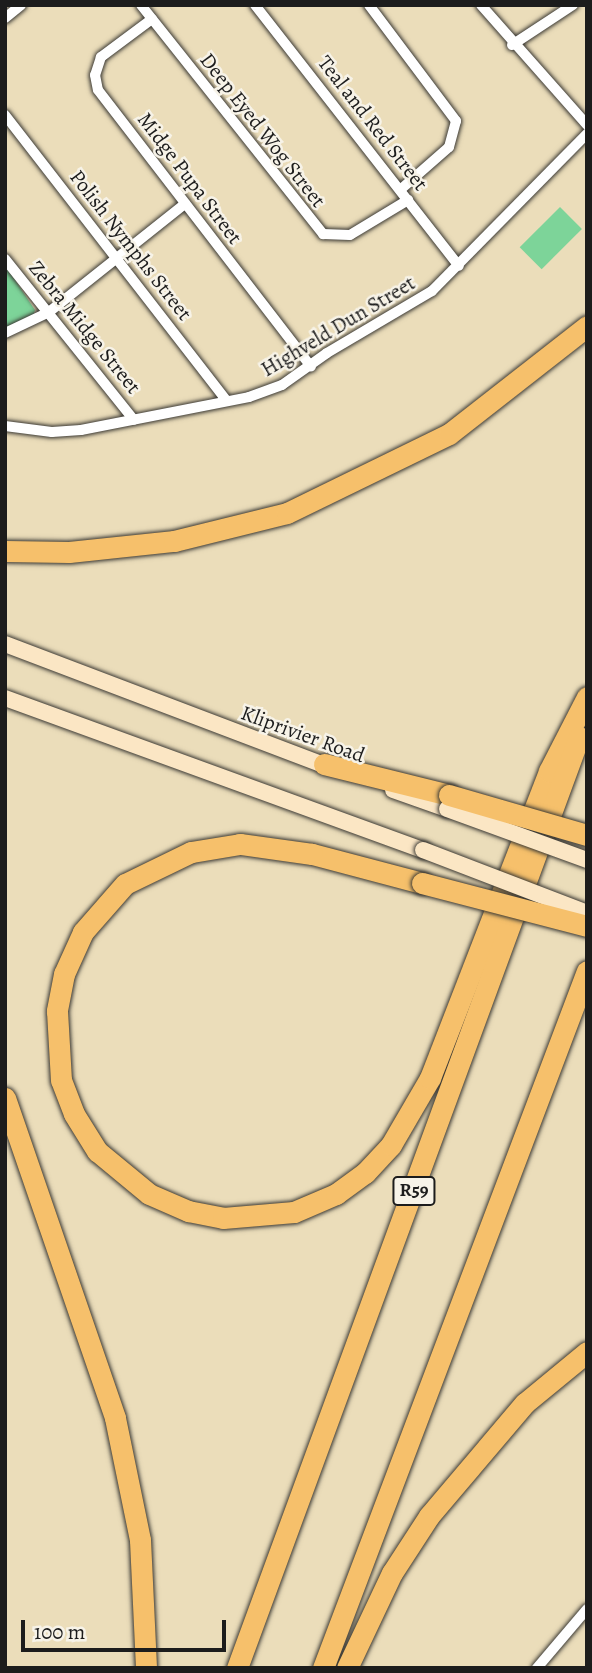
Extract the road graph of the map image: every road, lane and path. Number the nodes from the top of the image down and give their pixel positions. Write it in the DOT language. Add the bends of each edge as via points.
graph roads {
  1 [pos="22,5"];
  2 [pos="141,5"];
  3 [pos="256,5"];
  4 [pos="369,5"];
  5 [pos="481,5"];
  6 [pos="573,5"];
  7 [pos="5,18"];
  8 [pos="152,19"];
  9 [pos="512,45"];
  10 [pos="6,119"];
  11 [pos="587,125"];
  12 [pos="587,134"];
  13 [pos="401,189"];
  14 [pos="408,200"];
  15 [pos="185,204"];
  16 [pos="119,258"];
  17 [pos="5,259"];
  18 [pos="459,266"];
  19 [pos="49,312"];
  20 [pos="587,326"];
  21 [pos="5,333"];
  22 [pos="311,367"];
  23 [pos="226,400"];
  24 [pos="135,420"];
  25 [pos="5,426"];
  26 [pos="5,551"];
  27 [pos="5,644"];
  28 [pos="587,697"];
  29 [pos="5,698"];
  30 [pos="587,713"];
  31 [pos="324,764"];
  32 [pos="448,802"];
  33 [pos="587,835"];
  34 [pos="587,860"];
  35 [pos="587,913"];
  36 [pos="587,926"];
  37 [pos="587,971"];
  38 [pos="587,1007"];
  39 [pos="5,1098"];
  40 [pos="539,1102"];
  41 [pos="587,1352"];
  42 [pos="587,1609"];
  43 [pos="146,1668"];
  44 [pos="237,1668"];
  45 [pos="323,1668"];
  46 [pos="347,1668"];
  47 [pos="537,1668"];
  1 -- 7 [label="street"];
  2 -- 8 [label="street, Deep Eyed Wog Street"];
  3 -- 13 [label="street, Teal and Red Street"];
  4 -- 13 [label="street" via="452,113 456,130 449,147"];
  5 -- 9 [label="street"];
  6 -- 9 [label="street"];
  8 -- 14 [label="street, Deep Eyed Wog Street" via="323,234 350,235"];
  8 -- 15 [label="street, Midge Pupa Street" via="101,57 96,82"];
  9 -- 11 [label="street"];
  10 -- 16 [label="street, Polish Nymphs Street"];
  12 -- 18 [label="street, Highveld Dun Street"];
  13 -- 14 [label="street, Teal and Red Street"];
  14 -- 18 [label="street, Teal and Red Street"];
  15 -- 16 [label="street"];
  15 -- 22 [label="street, Midge Pupa Street"];
  16 -- 19 [label="street"];
  16 -- 23 [label="street, Polish Nymphs Street"];
  17 -- 19 [label="street, Zebra Midge Street"];
  18 -- 22 [label="street, Highveld Dun Street" via="414,305"];
  19 -- 21 [label="street"];
  19 -- 24 [label="street, Zebra Midge Street"];
  20 -- 26 [label="highway" via="449,434 287,513 174,541 69,552"];
  22 -- 23 [label="street, Highveld Dun Street" via="274,389"];
  23 -- 24 [label="street, Highveld Dun Street"];
  24 -- 25 [label="street, Highveld Dun Street" via="52,432"];
  27 -- 31 [label="main road, Kliprivier Road"];
  28 -- 36 [label="highway, bridge" via="549,771 430,1078 391,1145 365,1173 336,1194 295,1212 223,1218 180,1208 149,1194 97,1151 74,1115 61,1080 57,1011 64,974 83,932 125,884 191,852 240,844 312,854 422,883"];
  29 -- 35 [label="main road, bridge"];
  30 -- 44 [label="highway, R59"];
  31 -- 32 [label="highway"];
  32 -- 33 [label="highway, bridge"];
  32 -- 34 [label="main road, bridge"];
  37 -- 40 [label="highway"];
  38 -- 40 [label="highway"];
  39 -- 43 [label="highway" via="121,1441 140,1540"];
  40 -- 45 [label="highway"];
  41 -- 46 [label="highway" via="525,1403 429,1516 380,1595"];
  42 -- 47 [label="street"];
}
